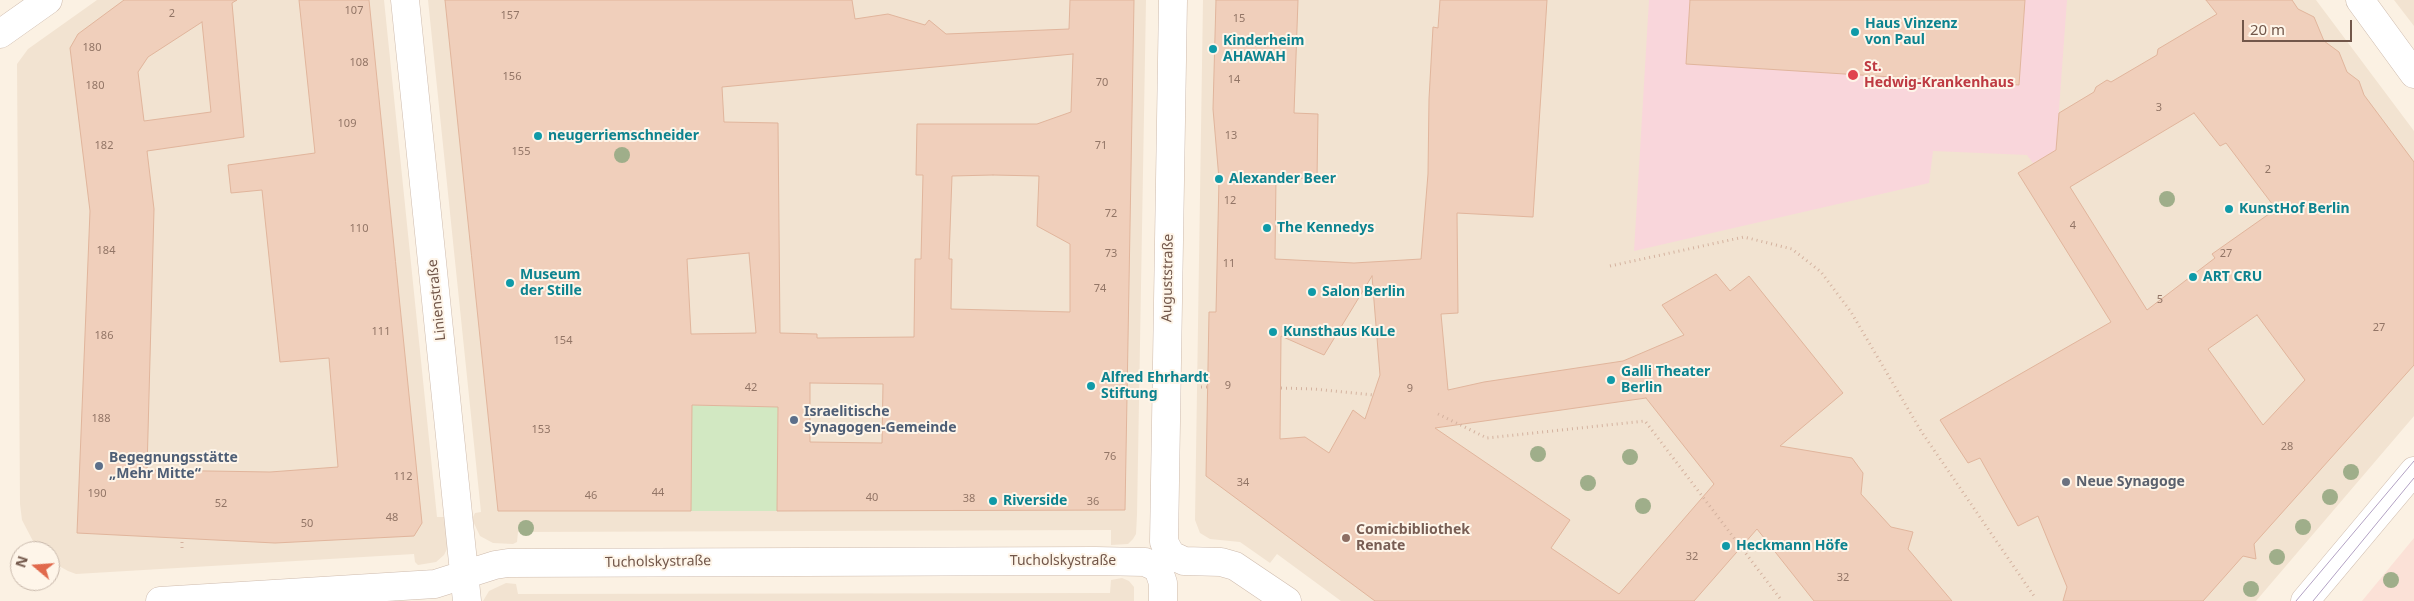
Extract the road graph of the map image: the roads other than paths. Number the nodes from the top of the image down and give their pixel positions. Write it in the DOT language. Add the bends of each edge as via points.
graph roads {
  1 [pos="48,0"];
  2 [pos="405,0"];
  3 [pos="1172,0"];
  4 [pos="2360,0"];
  5 [pos="0,34"];
  6 [pos="2414,74"];
  7 [pos="2414,471"];
  8 [pos="1164,561"];
  9 [pos="466,588"];
  10 [pos="160,601"];
  11 [pos="1163,601"];
  12 [pos="1287,601"];
  13 [pos="2305,601"];
  1 -- 5 [label="street"];
  2 -- 9 [label="street, Linienstraße"];
  3 -- 8 [label="street, Auguststraße"];
  4 -- 6 [label="street"];
  7 -- 13 [label="street"];
  8 -- 9 [label="street, Tucholskystraße" via="508,563 495,565"];
  8 -- 11 [label="street, Auguststraße"];
  8 -- 12 [label="street, Tucholskystraße" via="1221,562 1235,566"];
  9 -- 10 [label="street, Tucholskystraße" via="428,585"];
}
